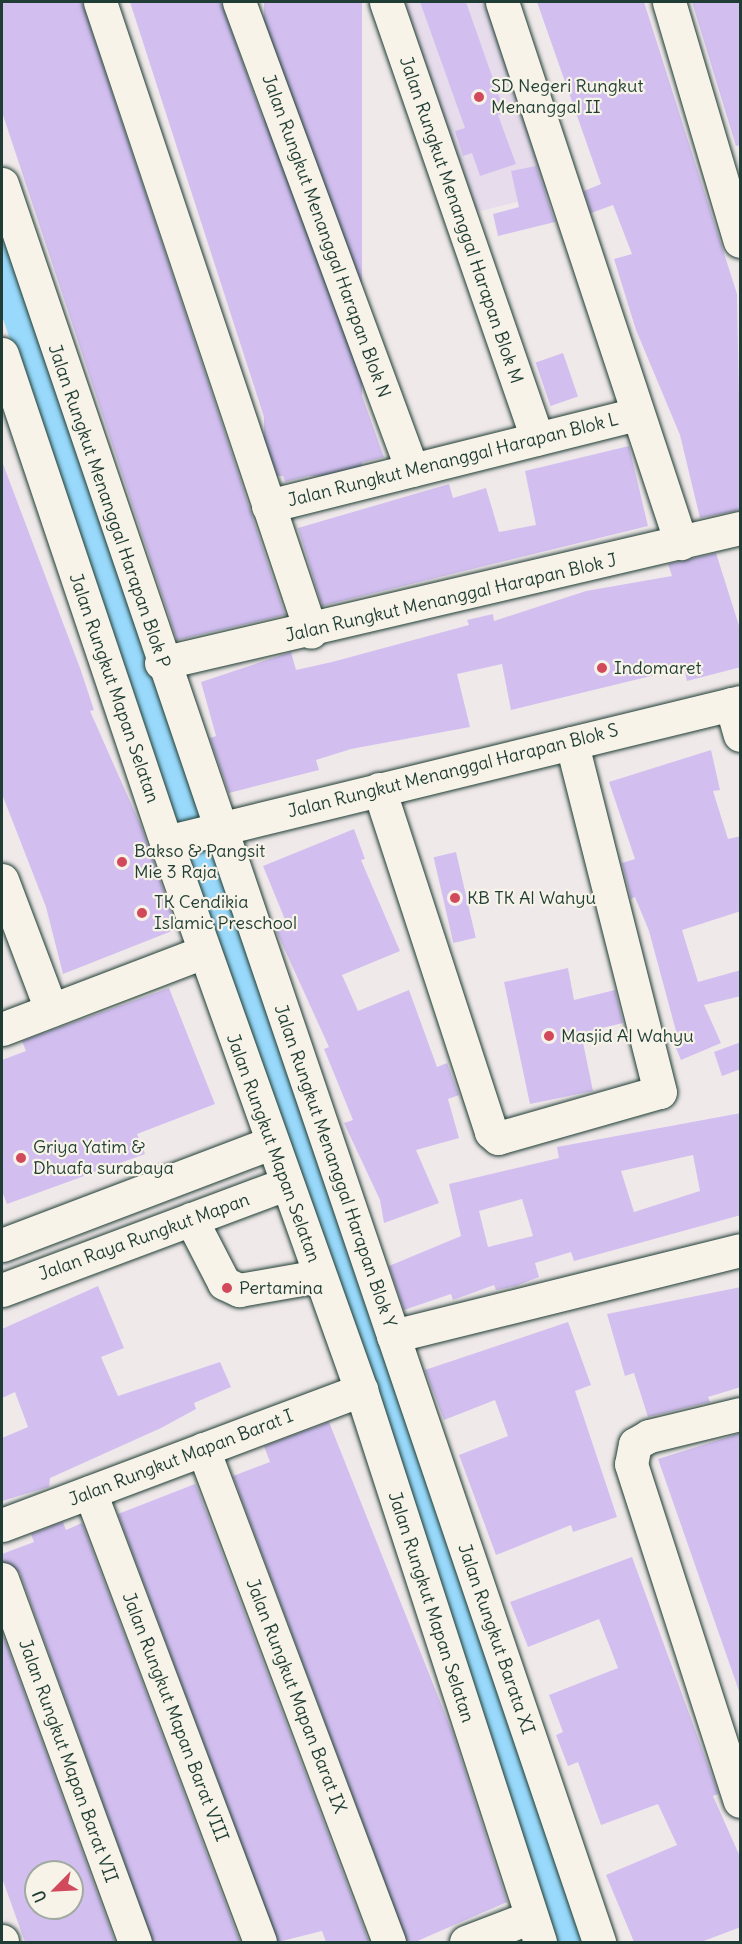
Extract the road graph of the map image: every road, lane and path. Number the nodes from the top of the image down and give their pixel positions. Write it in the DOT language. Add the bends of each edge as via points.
graph roads {
  1 [pos="100,2"];
  2 [pos="239,2"];
  3 [pos="386,2"];
  4 [pos="502,2"];
  5 [pos="669,2"];
  6 [pos="2,184"];
  7 [pos="741,240"];
  8 [pos="3,367"];
  9 [pos="638,414"];
  10 [pos="537,439"];
  11 [pos="412,470"];
  12 [pos="268,506"];
  13 [pos="741,528"];
  14 [pos="681,543"];
  15 [pos="311,632"];
  16 [pos="161,663"];
  17 [pos="736,703"];
  18 [pos="741,735"];
  19 [pos="572,743"];
  20 [pos="378,789"];
  21 [pos="216,828"];
  22 [pos="172,840"];
  23 [pos="2,880"];
  24 [pos="204,952"];
  25 [pos="51,1010"];
  26 [pos="2,1029"];
  27 [pos="270,1143"];
  28 [pos="286,1184"];
  29 [pos="191,1219"];
  30 [pos="2,1245"];
  31 [pos="741,1250"];
  32 [pos="320,1276"];
  33 [pos="2,1290"];
  34 [pos="393,1336"];
  35 [pos="361,1390"];
  36 [pos="741,1414"];
  37 [pos="203,1449"];
  38 [pos="90,1492"];
  39 [pos="2,1525"];
  40 [pos="2,1579"];
  41 [pos="741,1801"];
  42 [pos="536,1930"];
  43 [pos="135,1942"];
  44 [pos="260,1942"];
  45 [pos="389,1942"];
  46 [pos="466,1942"];
  47 [pos="599,1942"];
  1 -- 12 [label="street"];
  2 -- 11 [label="street, Jalan Rungkut Menanggal Harapan Blok N"];
  3 -- 10 [label="street, Jalan Rungkut Menanggal Harapan Blok M"];
  4 -- 9 [label="street, Jalan Rungkut Menanggal Harapan Blok L"];
  5 -- 7 [label="street"];
  6 -- 16 [label="street, Jalan Rungkut Menanggal Harapan Blok P"];
  8 -- 22 [label="street, Jalan Rungkut Mapan Selatan"];
  9 -- 10 [label="street, Jalan Rungkut Menanggal Harapan Blok L"];
  9 -- 14 [label="street, Jalan Rungkut Menanggal Harapan Blok L"];
  10 -- 11 [label="street, Jalan Rungkut Menanggal Harapan Blok L"];
  11 -- 12 [label="street, Jalan Rungkut Menanggal Harapan Blok L"];
  12 -- 15 [label="street"];
  13 -- 14 [label="street, Jalan Rungkut Menanggal Harapan Blok J"];
  14 -- 15 [label="street, Jalan Rungkut Menanggal Harapan Blok J"];
  15 -- 16 [label="street, Jalan Rungkut Menanggal Harapan Blok J"];
  16 -- 21 [label="street, Jalan Rungkut Menanggal Harapan Blok P"];
  17 -- 18 [label="street"];
  17 -- 19 [label="street, Jalan Rungkut Menanggal Harapan Blok S"];
  19 -- 20 [label="street, Jalan Rungkut Menanggal Harapan Blok S"];
  19 -- 20 [label="street" via="660,1092 498,1138 491,1132"];
  20 -- 21 [label="street, Jalan Rungkut Menanggal Harapan Blok S"];
  21 -- 22 [label="street, Jalan Rungkut Menanggal Harapan Blok S"];
  21 -- 34 [label="street, Jalan Rungkut Menanggal Harapan Blok Y"];
  22 -- 24 [label="street, Jalan Rungkut Mapan Selatan"];
  23 -- 25 [label="street"];
  24 -- 25 [label="street"];
  24 -- 27 [label="street, Jalan Rungkut Mapan Selatan"];
  25 -- 26 [label="street"];
  27 -- 28 [label="street, Jalan Rungkut Mapan Selatan"];
  27 -- 30 [label="street"];
  28 -- 29 [label="street, Jalan Raya Rungkut Mapan"];
  28 -- 32 [label="street, Jalan Rungkut Mapan Selatan"];
  29 -- 32 [label="street" via="224,1283 239,1290"];
  29 -- 33 [label="street, Jalan Raya Rungkut Mapan"];
  31 -- 34 [label="street, Jalan Rungkut Menanggal Harapan Blok Y"];
  32 -- 35 [label="street, Jalan Rungkut Mapan Selatan"];
  34 -- 47 [label="street, Jalan Rungkut Barata XI"];
  35 -- 37 [label="street, Jalan Rungkut Mapan Barat I"];
  35 -- 42 [label="street, Jalan Rungkut Mapan Selatan"];
  36 -- 41 [label="street" via="635,1444 631,1464"];
  37 -- 38 [label="street, Jalan Rungkut Mapan Barat I"];
  37 -- 45 [label="street, Jalan Rungkut Mapan Barat IX"];
  38 -- 39 [label="street, Jalan Rungkut Mapan Barat I"];
  38 -- 44 [label="street, Jalan Rungkut Mapan Barat VIII"];
  40 -- 43 [label="street, Jalan Rungkut Mapan Barat VII"];
  42 -- 46 [label="street"];
}
